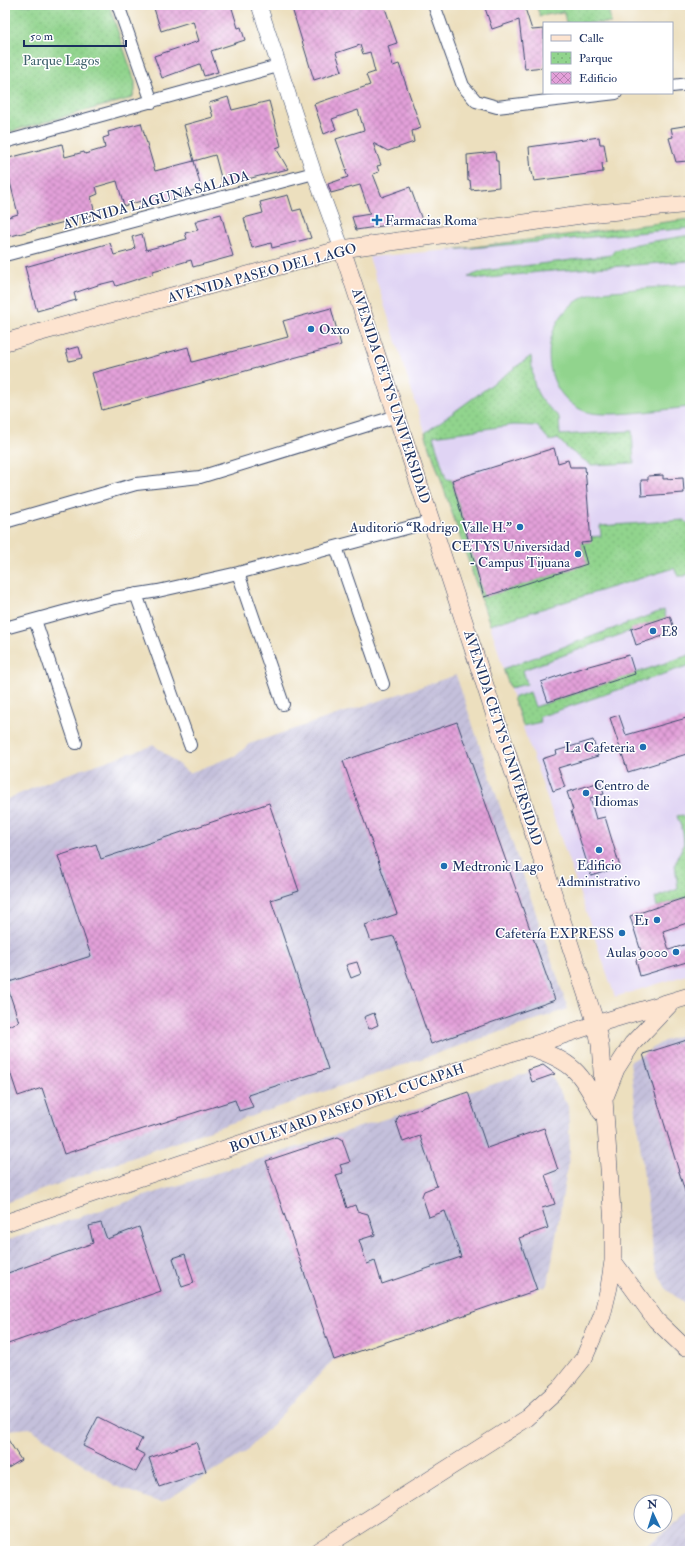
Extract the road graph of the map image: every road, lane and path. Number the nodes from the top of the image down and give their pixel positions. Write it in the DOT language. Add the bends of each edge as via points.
graph roads {
  1 [pos="118,5"];
  2 [pos="260,5"];
  3 [pos="434,5"];
  4 [pos="278,66"];
  5 [pos="690,84"];
  6 [pos="673,86"];
  7 [pos="608,94"];
  8 [pos="152,102"];
  9 [pos="5,142"];
  10 [pos="314,173"];
  11 [pos="690,204"];
  12 [pos="342,249"];
  13 [pos="5,255"];
  14 [pos="5,342"];
  15 [pos="398,416"];
  16 [pos="433,521"];
  17 [pos="5,522"];
  18 [pos="336,547"];
  19 [pos="238,573"];
  20 [pos="136,594"];
  21 [pos="34,620"];
  22 [pos="5,628"];
  23 [pos="383,684"];
  24 [pos="283,704"];
  25 [pos="76,743"];
  26 [pos="190,745"];
  27 [pos="690,996"];
  28 [pos="672,1002"];
  29 [pos="596,1024"];
  30 [pos="529,1047"];
  31 [pos="603,1101"];
  32 [pos="604,1119"];
  33 [pos="5,1223"];
  34 [pos="613,1261"];
  35 [pos="684,1347"];
  36 [pos="318,1551"];
  1 -- 8 [label="street"];
  2 -- 4 [label="street"];
  3 -- 7 [label="street" via="462,86 476,101 497,107"];
  4 -- 8 [label="street"];
  4 -- 10 [label="street"];
  5 -- 6 [label="street"];
  8 -- 9 [label="street"];
  10 -- 12 [label="street"];
  10 -- 13 [label="street, AVENIDA LAGUNA SALADA"];
  11 -- 12 [label="main road, AVENIDA PASEO DEL LAGO" via="588,214"];
  12 -- 14 [label="main road, AVENIDA PASEO DEL LAGO"];
  12 -- 15 [label="main road, AVENIDA CETYS UNIVERSIDAD"];
  15 -- 16 [label="main road, AVENIDA CETYS UNIVERSIDAD"];
  15 -- 17 [label="street" via="200,477 136,484"];
  16 -- 18 [label="street"];
  16 -- 29 [label="main road, AVENIDA CETYS UNIVERSIDAD"];
  18 -- 19 [label="street"];
  18 -- 23 [label="street"];
  19 -- 20 [label="street" via="158,592"];
  19 -- 24 [label="street"];
  20 -- 21 [label="street"];
  20 -- 26 [label="street"];
  21 -- 22 [label="street"];
  21 -- 25 [label="street"];
  27 -- 28 [label="main road, BOULEVARD PASEO DEL CUCAPAH"];
  28 -- 29 [label="main road, BOULEVARD PASEO DEL CUCAPAH"];
  28 -- 31 [label="main road" via="632,1044 616,1069"];
  29 -- 30 [label="main road, BOULEVARD PASEO DEL CUCAPAH"];
  29 -- 31 [label="main road, AVENIDA CETYS UNIVERSIDAD" via="600,1044"];
  30 -- 32 [label="main road" via="565,1061 577,1072 588,1086"];
  30 -- 33 [label="main road, BOULEVARD PASEO DEL CUCAPAH"];
  31 -- 32 [label="main road, AVENIDA CETYS UNIVERSIDAD"];
  32 -- 34 [label="main road, AVENIDA CETYS UNIVERSIDAD" via="613,1224"];
  34 -- 35 [label="main road" via="656,1320"];
  34 -- 36 [label="main road, AVENIDA CETYS UNIVERSIDAD" via="602,1316 584,1358 560,1388 527,1418"];
}
